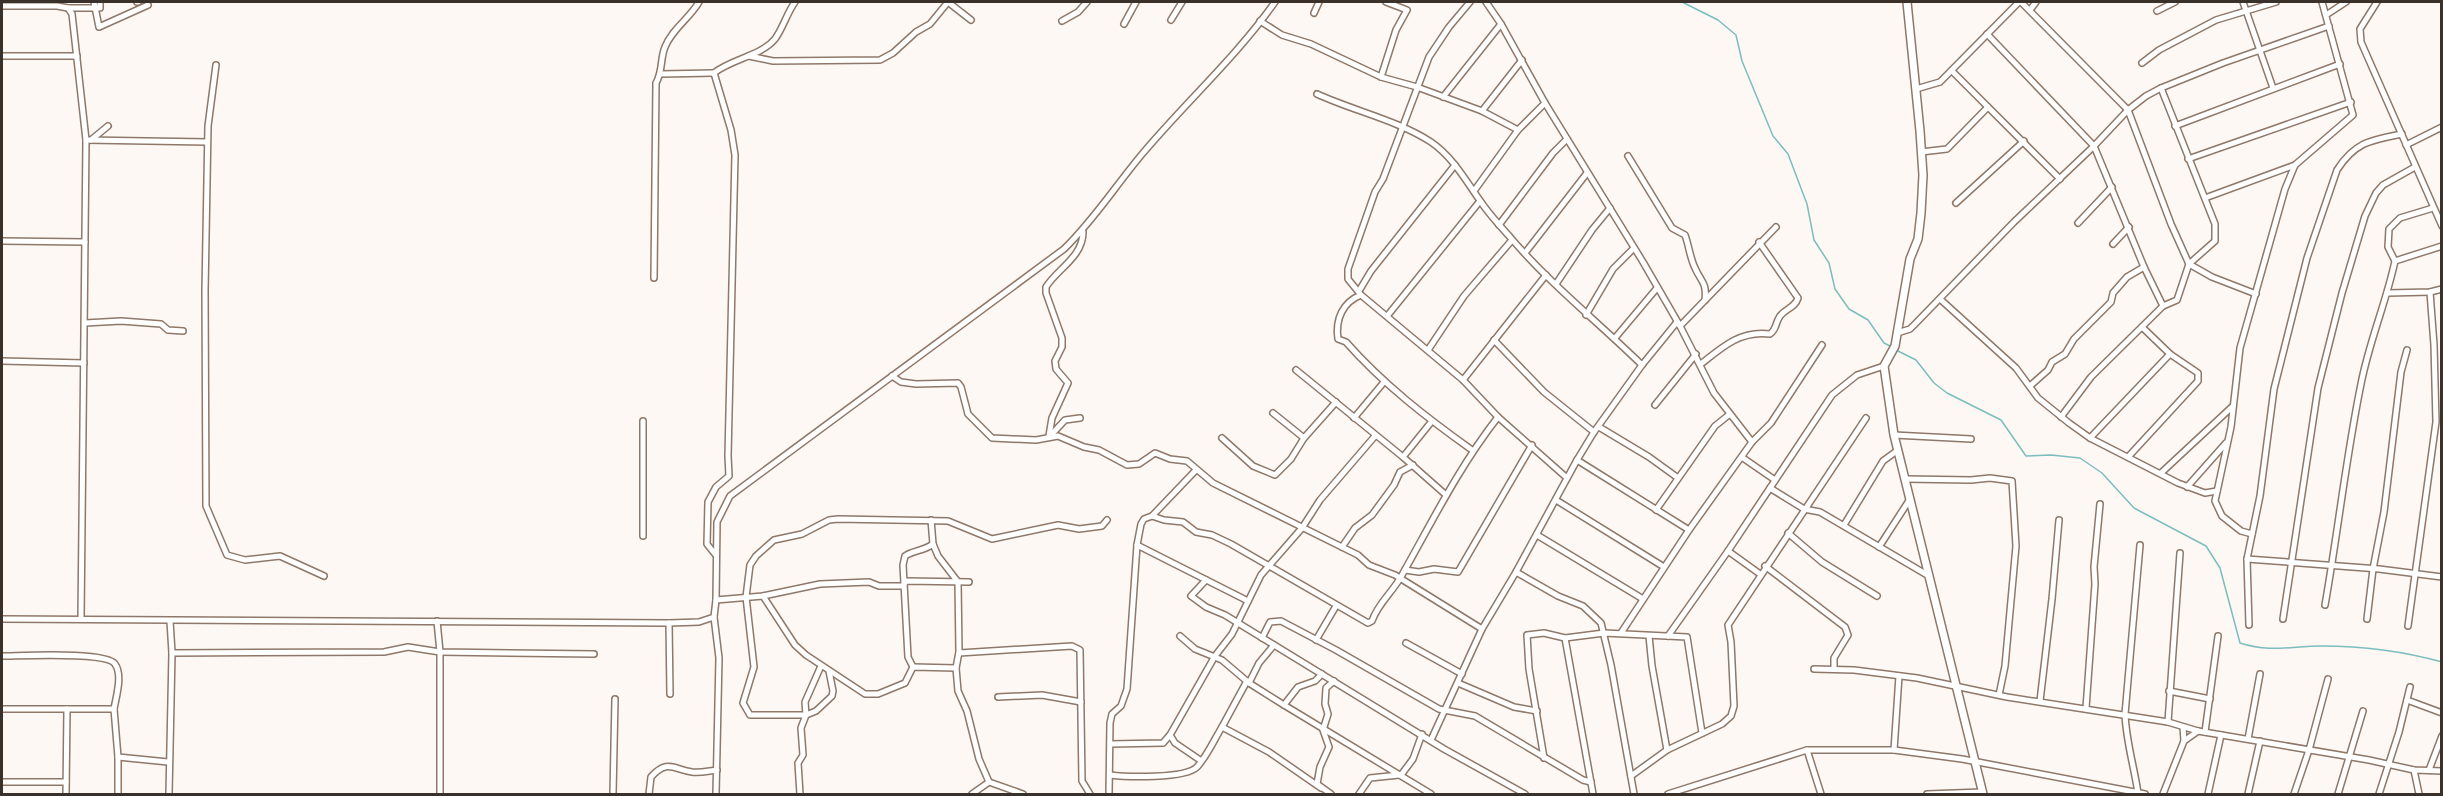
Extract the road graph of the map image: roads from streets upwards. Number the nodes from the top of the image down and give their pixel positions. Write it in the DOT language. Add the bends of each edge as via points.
graph roads {
  1 [pos="94,2"];
  2 [pos="699,2"];
  3 [pos="795,2"];
  4 [pos="948,2"];
  5 [pos="1087,2"];
  6 [pos="1136,2"];
  7 [pos="1182,2"];
  8 [pos="1275,2"];
  9 [pos="1319,2"];
  10 [pos="1386,2"];
  11 [pos="1470,2"];
  12 [pos="1486,2"];
  13 [pos="1907,2"];
  14 [pos="2020,2"];
  15 [pos="2036,2"];
  16 [pos="2175,2"];
  17 [pos="2243,2"];
  18 [pos="2276,2"];
  19 [pos="2322,2"];
  20 [pos="2346,2"];
  21 [pos="2377,2"];
  22 [pos="3,4"];
  23 [pos="148,5"];
  24 [pos="98,6"];
  25 [pos="68,8"];
  26 [pos="2030,10"];
  27 [pos="2157,11"];
  28 [pos="2247,12"];
  29 [pos="1314,13"];
  30 [pos="2326,15"];
  31 [pos="971,20"];
  32 [pos="1171,20"];
  33 [pos="1062,21"];
  34 [pos="1260,21"];
  35 [pos="1124,24"];
  36 [pos="1501,24"];
  37 [pos="2329,26"];
  38 [pos="1987,34"];
  39 [pos="2262,50"];
  40 [pos="77,56"];
  41 [pos="749,56"];
  42 [pos="2,57"];
  43 [pos="1522,60"];
  44 [pos="2142,63"];
  45 [pos="2340,64"];
  46 [pos="216,65"];
  47 [pos="1952,71"];
  48 [pos="714,73"];
  49 [pos="661,75"];
  50 [pos="1381,77"];
  51 [pos="1417,87"];
  52 [pos="2162,88"];
  53 [pos="2273,88"];
  54 [pos="1916,89"];
  55 [pos="1317,94"];
  56 [pos="1443,97"];
  57 [pos="2351,102"];
  58 [pos="1545,103"];
  59 [pos="1988,107"];
  60 [pos="2128,110"];
  61 [pos="1482,111"];
  62 [pos="108,126"];
  63 [pos="2175,126"];
  64 [pos="2441,127"];
  65 [pos="1402,128"];
  66 [pos="1518,130"];
  67 [pos="2402,134"];
  68 [pos="1567,139"];
  69 [pos="88,140"];
  70 [pos="2024,141"];
  71 [pos="207,142"];
  72 [pos="2406,145"];
  73 [pos="2094,146"];
  74 [pos="1921,152"];
  75 [pos="1628,156"];
  76 [pos="2188,159"];
  77 [pos="1455,165"];
  78 [pos="2295,165"];
  79 [pos="2415,167"];
  80 [pos="1587,173"];
  81 [pos="2060,178"];
  82 [pos="2112,187"];
  83 [pos="1474,191"];
  84 [pos="2205,198"];
  85 [pos="1480,201"];
  86 [pos="1956,203"];
  87 [pos="1610,208"];
  88 [pos="2433,208"];
  89 [pos="2078,223"];
  90 [pos="1499,225"];
  91 [pos="2442,226"];
  92 [pos="1776,227"];
  93 [pos="2129,227"];
  94 [pos="1083,230"];
  95 [pos="1512,240"];
  96 [pos="2,242"];
  97 [pos="85,242"];
  98 [pos="1759,242"];
  99 [pos="2113,244"];
  100 [pos="2442,246"];
  101 [pos="1634,248"];
  102 [pos="1525,253"];
  103 [pos="2395,261"];
  104 [pos="2190,264"];
  105 [pos="2144,267"];
  106 [pos="1546,275"];
  107 [pos="654,278"];
  108 [pos="1556,284"];
  109 [pos="1657,288"];
  110 [pos="2442,289"];
  111 [pos="2430,292"];
  112 [pos="1360,293"];
  113 [pos="2388,293"];
  114 [pos="2256,294"];
  115 [pos="1940,299"];
  116 [pos="1705,300"];
  117 [pos="2163,306"];
  118 [pos="1388,315"];
  119 [pos="1586,315"];
  120 [pos="85,323"];
  121 [pos="1679,324"];
  122 [pos="2142,327"];
  123 [pos="183,331"];
  124 [pos="1897,333"];
  125 [pos="1615,338"];
  126 [pos="1494,340"];
  127 [pos="1822,345"];
  128 [pos="2407,350"];
  129 [pos="1428,351"];
  130 [pos="1696,354"];
  131 [pos="2170,354"];
  132 [pos="2,361"];
  133 [pos="84,363"];
  134 [pos="1701,364"];
  135 [pos="1641,365"];
  136 [pos="1884,366"];
  137 [pos="1296,370"];
  138 [pos="892,376"];
  139 [pos="1463,380"];
  140 [pos="1384,382"];
  141 [pos="2030,386"];
  142 [pos="1336,402"];
  143 [pos="1655,405"];
  144 [pos="2233,406"];
  145 [pos="1273,413"];
  146 [pos="1730,414"];
  147 [pos="1498,417"];
  148 [pos="2061,417"];
  149 [pos="1080,418"];
  150 [pos="1353,418"];
  151 [pos="1866,418"];
  152 [pos="643,421"];
  153 [pos="1432,421"];
  154 [pos="2439,422"];
  155 [pos="1599,427"];
  156 [pos="1594,432"];
  157 [pos="1894,435"];
  158 [pos="1050,436"];
  159 [pos="1375,436"];
  160 [pos="1222,438"];
  161 [pos="1304,438"];
  162 [pos="2090,438"];
  163 [pos="1971,439"];
  164 [pos="2228,441"];
  165 [pos="1752,442"];
  166 [pos="1532,445"];
  167 [pos="1472,450"];
  168 [pos="1898,450"];
  169 [pos="2128,456"];
  170 [pos="1403,457"];
  171 [pos="1743,458"];
  172 [pos="1577,460"];
  173 [pos="1413,465"];
  174 [pos="1196,470"];
  175 [pos="2161,473"];
  176 [pos="1567,478"];
  177 [pos="1678,478"];
  178 [pos="1905,479"];
  179 [pos="1775,480"];
  180 [pos="2187,487"];
  181 [pos="1770,488"];
  182 [pos="2217,491"];
  183 [pos="2205,493"];
  184 [pos="1446,495"];
  185 [pos="1556,500"];
  186 [pos="1910,500"];
  187 [pos="2100,504"];
  188 [pos="2215,504"];
  189 [pos="1804,508"];
  190 [pos="1656,510"];
  191 [pos="1152,516"];
  192 [pos="931,520"];
  193 [pos="1107,520"];
  194 [pos="2059,520"];
  195 [pos="1844,525"];
  196 [pos="1302,528"];
  197 [pos="1689,530"];
  198 [pos="1788,533"];
  199 [pos="2252,534"];
  200 [pos="1537,535"];
  201 [pos="643,536"];
  202 [pos="933,544"];
  203 [pos="1137,545"];
  204 [pos="2140,545"];
  205 [pos="1342,547"];
  206 [pos="1879,547"];
  207 [pos="1728,551"];
  208 [pos="2180,553"];
  209 [pos="716,554"];
  210 [pos="2247,559"];
  211 [pos="2290,563"];
  212 [pos="1765,566"];
  213 [pos="2332,566"];
  214 [pos="1270,567"];
  215 [pos="1664,567"];
  216 [pos="2373,569"];
  217 [pos="1405,570"];
  218 [pos="1516,572"];
  219 [pos="1761,574"];
  220 [pos="2414,574"];
  221 [pos="324,576"];
  222 [pos="1929,576"];
  223 [pos="2442,577"];
  224 [pos="1206,579"];
  225 [pos="1400,579"];
  226 [pos="958,582"];
  227 [pos="969,582"];
  228 [pos="903,586"];
  229 [pos="763,596"];
  230 [pos="1877,596"];
  231 [pos="746,597"];
  232 [pos="1643,599"];
  233 [pos="716,600"];
  234 [pos="1248,601"];
  235 [pos="2325,605"];
  236 [pos="1336,606"];
  237 [pos="714,617"];
  238 [pos="2,619"];
  239 [pos="81,619"];
  240 [pos="2283,619"];
  241 [pos="2367,619"];
  242 [pos="170,621"];
  243 [pos="437,621"];
  244 [pos="669,623"];
  245 [pos="1238,625"];
  246 [pos="2249,625"];
  247 [pos="2408,626"];
  248 [pos="1482,630"];
  249 [pos="1604,633"];
  250 [pos="1621,633"];
  251 [pos="1180,636"];
  252 [pos="1649,636"];
  253 [pos="1668,636"];
  254 [pos="2218,636"];
  255 [pos="1262,638"];
  256 [pos="1565,638"];
  257 [pos="1316,640"];
  258 [pos="1406,643"];
  259 [pos="1274,645"];
  260 [pos="440,652"];
  261 [pos="172,653"];
  262 [pos="958,653"];
  263 [pos="594,654"];
  264 [pos="2,656"];
  265 [pos="1215,656"];
  266 [pos="821,666"];
  267 [pos="913,667"];
  268 [pos="956,668"];
  269 [pos="1814,669"];
  270 [pos="1834,669"];
  271 [pos="829,671"];
  272 [pos="1322,674"];
  273 [pos="1462,674"];
  274 [pos="2260,674"];
  275 [pos="1899,676"];
  276 [pos="2328,679"];
  277 [pos="1335,681"];
  278 [pos="1248,682"];
  279 [pos="1458,682"];
  280 [pos="1955,685"];
  281 [pos="2410,687"];
  282 [pos="2169,691"];
  283 [pos="670,694"];
  284 [pos="2000,695"];
  285 [pos="998,697"];
  286 [pos="615,699"];
  287 [pos="2210,699"];
  288 [pos="2407,700"];
  289 [pos="2040,701"];
  290 [pos="1081,702"];
  291 [pos="1284,705"];
  292 [pos="2086,708"];
  293 [pos="2,709"];
  294 [pos="67,709"];
  295 [pos="114,709"];
  296 [pos="1444,710"];
  297 [pos="1537,711"];
  298 [pos="2363,711"];
  299 [pos="2442,713"];
  300 [pos="2125,714"];
  301 [pos="806,715"];
  302 [pos="2168,722"];
  303 [pos="1222,727"];
  304 [pos="2183,727"];
  305 [pos="1323,730"];
  306 [pos="2198,731"];
  307 [pos="2205,732"];
  308 [pos="1702,733"];
  309 [pos="1422,734"];
  310 [pos="1170,735"];
  311 [pos="2221,735"];
  312 [pos="2442,736"];
  313 [pos="2248,739"];
  314 [pos="1431,740"];
  315 [pos="2184,741"];
  316 [pos="2260,741"];
  317 [pos="1110,744"];
  318 [pos="1667,750"];
  319 [pos="1807,750"];
  320 [pos="1894,750"];
  321 [pos="2309,750"];
  322 [pos="118,757"];
  323 [pos="1544,758"];
  324 [pos="2350,758"];
  325 [pos="1200,760"];
  326 [pos="1974,761"];
  327 [pos="168,762"];
  328 [pos="2389,764"];
  329 [pos="717,770"];
  330 [pos="2414,770"];
  331 [pos="2429,770"];
  332 [pos="2442,771"];
  333 [pos="1110,775"];
  334 [pos="1401,775"];
  335 [pos="1631,776"];
  336 [pos="2,782"];
  337 [pos="66,782"];
  338 [pos="989,782"];
  339 [pos="1592,782"];
  340 [pos="1321,788"];
  341 [pos="1982,793"];
  342 [pos="2142,794"];
  343 [pos="66,795"];
  344 [pos="118,795"];
  345 [pos="169,795"];
  346 [pos="440,795"];
  347 [pos="613,795"];
  348 [pos="649,795"];
  349 [pos="716,795"];
  350 [pos="800,795"];
  351 [pos="972,795"];
  352 [pos="1023,795"];
  353 [pos="1090,795"];
  354 [pos="1109,795"];
  355 [pos="1331,795"];
  356 [pos="1359,795"];
  357 [pos="1431,795"];
  358 [pos="1525,795"];
  359 [pos="1593,795"];
  360 [pos="1634,795"];
  361 [pos="1668,795"];
  362 [pos="1821,795"];
  363 [pos="1927,795"];
  364 [pos="2163,795"];
  365 [pos="2208,795"];
  366 [pos="2248,795"];
  367 [pos="2294,795"];
  368 [pos="2338,795"];
  369 [pos="2379,795"];
  370 [pos="2419,795"];
  1 -- 24 [label="street"];
  2 -- 49 [label="street" via="664,48"];
  3 -- 41 [label="street" via="774,39"];
  4 -- 31 [label="street"];
  4 -- 41 [label="street" via="930,24 880,60 773,62"];
  5 -- 33 [label="street"];
  6 -- 35 [label="street"];
  7 -- 32 [label="street"];
  8 -- 34 [label="street"];
  9 -- 29 [label="street"];
  10 -- 50 [label="street" via="1407,10 1396,30"];
  11 -- 51 [label="street" via="1429,57"];
  12 -- 36 [label="street"];
  13 -- 54 [label="street"];
  14 -- 26 [label="street"];
  14 -- 38 [label="street"];
  15 -- 26 [label="street"];
  16 -- 27 [label="street"];
  17 -- 28 [label="street"];
  18 -- 28 [label="street"];
  19 -- 30 [label="street"];
  20 -- 30 [label="street"];
  21 -- 67 [label="street" via="2360,29 2361,42"];
  22 -- 25 [label="street"];
  23 -- 24 [label="street" via="100,27"];
  24 -- 25 [label="street"];
  25 -- 40 [label="street"];
  26 -- 60 [label="street"];
  28 -- 39 [label="street"];
  28 -- 44 [label="street" via="2216,20"];
  30 -- 37 [label="street"];
  34 -- 50 [label="street" via="1282,35 1311,44"];
  34 -- 94 [label="street" via="1143,153"];
  36 -- 43 [label="street"];
  36 -- 56 [label="street"];
  37 -- 39 [label="street"];
  37 -- 45 [label="street"];
  38 -- 47 [label="street"];
  38 -- 73 [label="street"];
  39 -- 52 [label="street"];
  39 -- 53 [label="street"];
  40 -- 42 [label="street"];
  40 -- 69 [label="street"];
  41 -- 48 [label="street"];
  43 -- 58 [label="street"];
  43 -- 61 [label="street"];
  45 -- 53 [label="street"];
  45 -- 57 [label="street"];
  46 -- 71 [label="street"];
  47 -- 54 [label="street" via="1940,82"];
  47 -- 59 [label="street"];
  48 -- 49 [label="street"];
  48 -- 209 [label="street" via="735,156 730,472 708,502 708,544"];
  49 -- 107 [label="street" via="656,83"];
  50 -- 51 [label="street"];
  51 -- 56 [label="street"];
  51 -- 65 [label="street"];
  52 -- 60 [label="street"];
  52 -- 63 [label="street"];
  53 -- 63 [label="street"];
  54 -- 74 [label="street"];
  55 -- 65 [label="street"];
  56 -- 61 [label="street"];
  57 -- 76 [label="street"];
  57 -- 78 [label="street" via="2352,117"];
  58 -- 66 [label="street"];
  58 -- 68 [label="street"];
  59 -- 70 [label="street"];
  59 -- 74 [label="street" via="1947,149"];
  60 -- 73 [label="street"];
  60 -- 104 [label="street"];
  61 -- 66 [label="street"];
  62 -- 69 [label="street"];
  63 -- 76 [label="street"];
  64 -- 72 [label="street"];
  65 -- 77 [label="street" via="1432,143"];
  65 -- 112 [label="street" via="1348,269 1348,279"];
  66 -- 83 [label="street"];
  67 -- 72 [label="street"];
  67 -- 199 [label="street" via="2356,147 2337,170 2286,334"];
  68 -- 80 [label="street"];
  68 -- 90 [label="street"];
  69 -- 71 [label="street"];
  69 -- 97 [label="street"];
  70 -- 81 [label="street"];
  70 -- 86 [label="street"];
  71 -- 221 [label="street" via="206,506 227,555 245,560 280,556"];
  72 -- 79 [label="street"];
  73 -- 81 [label="street"];
  73 -- 82 [label="street"];
  74 -- 124 [label="street" via="1919,230"];
  75 -- 116 [label="street" via="1672,228 1685,235 1695,270 1706,289"];
  76 -- 84 [label="street"];
  77 -- 83 [label="street"];
  77 -- 112 [label="street" via="1371,271"];
  78 -- 84 [label="street"];
  78 -- 114 [label="street"];
  79 -- 88 [label="street"];
  79 -- 211 [label="street" via="2378,189 2365,216 2325,354"];
  80 -- 87 [label="street"];
  80 -- 102 [label="street"];
  81 -- 115 [label="street"];
  82 -- 89 [label="street"];
  82 -- 93 [label="street"];
  83 -- 85 [label="street"];
  84 -- 104 [label="street" via="2216,237"];
  85 -- 90 [label="street"];
  85 -- 118 [label="street"];
  87 -- 101 [label="street"];
  87 -- 108 [label="street"];
  88 -- 91 [label="street"];
  88 -- 103 [label="street" via="2400,218 2391,225 2387,241"];
  90 -- 95 [label="street"];
  92 -- 98 [label="street"];
  93 -- 99 [label="street"];
  93 -- 105 [label="street"];
  94 -- 138 [label="street" via="1041,267"];
  94 -- 158 [label="street" via="1078,249 1046,287 1063,342 1056,369 1068,383 1052,418"];
  95 -- 102 [label="street"];
  95 -- 129 [label="street" via="1464,296"];
  96 -- 97 [label="street"];
  97 -- 120 [label="street"];
  98 -- 116 [label="street"];
  98 -- 134 [label="street" via="1798,298 1796,303 1780,316 1776,330 1770,334 1758,333 1729,341"];
  100 -- 103 [label="street"];
  101 -- 109 [label="street"];
  101 -- 119 [label="street" via="1613,268"];
  102 -- 106 [label="street"];
  103 -- 113 [label="street"];
  104 -- 114 [label="street" via="2211,277"];
  104 -- 117 [label="street" via="2177,300"];
  105 -- 117 [label="street"];
  105 -- 141 [label="street" via="2127,278 2065,354"];
  106 -- 108 [label="street"];
  106 -- 126 [label="street"];
  108 -- 119 [label="street"];
  109 -- 121 [label="street"];
  109 -- 125 [label="street"];
  110 -- 111 [label="street"];
  111 -- 113 [label="street"];
  111 -- 154 [label="street"];
  112 -- 118 [label="street"];
  112 -- 140 [label="street" via="1342,309 1338,339 1346,342"];
  113 -- 213 [label="street" via="2361,383"];
  114 -- 144 [label="street" via="2240,348"];
  115 -- 124 [label="street" via="1910,329"];
  115 -- 141 [label="street" via="2016,368"];
  116 -- 121 [label="street"];
  117 -- 122 [label="street"];
  118 -- 129 [label="street"];
  119 -- 125 [label="street"];
  120 -- 123 [label="street" via="161,324 168,330"];
  120 -- 133 [label="street"];
  121 -- 130 [label="street"];
  121 -- 135 [label="street"];
  122 -- 131 [label="street"];
  122 -- 148 [label="street" via="2091,377"];
  124 -- 136 [label="street"];
  125 -- 135 [label="street"];
  126 -- 139 [label="street"];
  126 -- 156 [label="street" via="1544,392"];
  127 -- 165 [label="street" via="1771,423"];
  128 -- 216 [label="street"];
  129 -- 139 [label="street"];
  130 -- 134 [label="street"];
  130 -- 143 [label="street"];
  131 -- 162 [label="street"];
  131 -- 169 [label="street" via="2198,373 2198,381"];
  132 -- 133 [label="street"];
  133 -- 239 [label="street"];
  134 -- 146 [label="street" via="1714,393"];
  135 -- 155 [label="street"];
  136 -- 157 [label="street"];
  136 -- 179 [label="street" via="1857,375 1832,395"];
  137 -- 142 [label="street"];
  138 -- 158 [label="street" via="916,384 958,383 968,414 992,438 1042,440"];
  138 -- 209 [label="street" via="730,496 717,522"];
  139 -- 147 [label="street"];
  140 -- 150 [label="street"];
  140 -- 153 [label="street"];
  141 -- 148 [label="street"];
  142 -- 150 [label="street"];
  142 -- 161 [label="street"];
  144 -- 164 [label="street"];
  144 -- 175 [label="street"];
  145 -- 161 [label="street"];
  146 -- 165 [label="street"];
  146 -- 177 [label="street" via="1715,426"];
  147 -- 166 [label="street"];
  147 -- 167 [label="street"];
  148 -- 162 [label="street"];
  149 -- 158 [label="street" via="1065,420"];
  150 -- 159 [label="street"];
  151 -- 189 [label="street"];
  152 -- 201 [label="street"];
  153 -- 167 [label="street"];
  153 -- 170 [label="street"];
  154 -- 220 [label="street"];
  155 -- 156 [label="street"];
  155 -- 177 [label="street"];
  156 -- 172 [label="street"];
  157 -- 163 [label="street"];
  157 -- 168 [label="street"];
  158 -- 174 [label="street" via="1099,450 1124,464 1139,464 1155,453 1187,461"];
  159 -- 170 [label="street"];
  159 -- 196 [label="street" via="1320,500"];
  160 -- 161 [label="street" via="1253,466 1275,476"];
  162 -- 169 [label="street"];
  164 -- 180 [label="street"];
  164 -- 182 [label="street"];
  165 -- 171 [label="street"];
  166 -- 176 [label="street"];
  166 -- 217 [label="street" via="1458,572"];
  167 -- 184 [label="street"];
  168 -- 178 [label="street"];
  168 -- 195 [label="street" via="1883,461"];
  169 -- 175 [label="street"];
  170 -- 173 [label="street"];
  171 -- 179 [label="street"];
  171 -- 197 [label="street"];
  172 -- 176 [label="street"];
  172 -- 190 [label="street"];
  173 -- 184 [label="street"];
  173 -- 205 [label="street" via="1400,472 1372,515 1355,528"];
  174 -- 191 [label="street"];
  174 -- 196 [label="street" via="1213,483"];
  175 -- 180 [label="street"];
  176 -- 185 [label="street"];
  177 -- 190 [label="street"];
  178 -- 186 [label="street"];
  178 -- 284 [label="street" via="2012,481 2016,546"];
  179 -- 181 [label="street"];
  180 -- 183 [label="street"];
  181 -- 189 [label="street"];
  181 -- 207 [label="street"];
  182 -- 183 [label="street"];
  182 -- 188 [label="street"];
  183 -- 188 [label="street"];
  184 -- 217 [label="street"];
  185 -- 200 [label="street"];
  185 -- 215 [label="street"];
  186 -- 206 [label="street"];
  186 -- 222 [label="street"];
  187 -- 292 [label="street"];
  188 -- 199 [label="street" via="2222,516 2241,531"];
  189 -- 195 [label="street"];
  189 -- 198 [label="street"];
  190 -- 197 [label="street"];
  191 -- 203 [label="street" via="1141,524"];
  191 -- 214 [label="street" via="1183,522"];
  192 -- 193 [label="street" via="958,525 992,539 1059,525 1079,529 1102,526"];
  192 -- 202 [label="street"];
  192 -- 231 [label="street" via="830,520 802,534 774,540 750,565"];
  194 -- 289 [label="street"];
  195 -- 206 [label="street"];
  196 -- 205 [label="street"];
  196 -- 214 [label="street"];
  197 -- 215 [label="street"];
  198 -- 212 [label="street"];
  198 -- 230 [label="street" via="1822,562"];
  199 -- 210 [label="street"];
  200 -- 218 [label="street"];
  200 -- 232 [label="street"];
  202 -- 226 [label="street"];
  202 -- 228 [label="street" via="905,555"];
  203 -- 224 [label="street"];
  203 -- 317 [label="street" via="1129,677 1121,706 1112,714"];
  204 -- 300 [label="street"];
  205 -- 225 [label="street"];
  206 -- 222 [label="street"];
  207 -- 219 [label="street"];
  207 -- 253 [label="street"];
  208 -- 282 [label="street"];
  209 -- 233 [label="street"];
  210 -- 211 [label="street"];
  210 -- 246 [label="street"];
  211 -- 213 [label="street"];
  211 -- 240 [label="street"];
  212 -- 219 [label="street"];
  212 -- 270 [label="street" via="1845,627 1848,635 1834,658"];
  213 -- 216 [label="street"];
  213 -- 235 [label="street"];
  214 -- 234 [label="street"];
  214 -- 236 [label="street"];
  215 -- 232 [label="street"];
  216 -- 220 [label="street"];
  216 -- 241 [label="street"];
  217 -- 225 [label="street"];
  218 -- 248 [label="street"];
  218 -- 249 [label="street" via="1583,606 1601,623"];
  219 -- 308 [label="street" via="1728,625 1734,706 1731,716"];
  220 -- 223 [label="street"];
  220 -- 247 [label="street"];
  222 -- 280 [label="street"];
  224 -- 234 [label="street"];
  224 -- 245 [label="street" via="1191,597"];
  225 -- 236 [label="street" via="1368,623"];
  225 -- 248 [label="street"];
  226 -- 227 [label="street"];
  226 -- 228 [label="street" via="906,581"];
  226 -- 262 [label="street"];
  228 -- 229 [label="street" via="869,582 820,584"];
  228 -- 267 [label="street" via="908,657"];
  229 -- 231 [label="street"];
  229 -- 266 [label="street" via="795,645"];
  231 -- 233 [label="street"];
  231 -- 301 [label="street" via="755,657 753,677 743,703 745,709 750,715"];
  232 -- 250 [label="street"];
  233 -- 237 [label="street"];
  234 -- 245 [label="street"];
  236 -- 257 [label="street"];
  237 -- 244 [label="street"];
  237 -- 329 [label="street" via="719,658"];
  238 -- 239 [label="street"];
  239 -- 242 [label="street"];
  242 -- 243 [label="street"];
  242 -- 261 [label="street"];
  243 -- 244 [label="street"];
  243 -- 260 [label="street"];
  244 -- 283 [label="street"];
  245 -- 255 [label="street"];
  245 -- 265 [label="street"];
  248 -- 273 [label="street"];
  249 -- 250 [label="street"];
  249 -- 256 [label="street"];
  249 -- 335 [label="street"];
  250 -- 252 [label="street"];
  251 -- 265 [label="street" via="1196,649"];
  252 -- 253 [label="street"];
  252 -- 318 [label="street"];
  253 -- 308 [label="street" via="1687,636"];
  254 -- 287 [label="street"];
  255 -- 257 [label="street" via="1274,620"];
  255 -- 259 [label="street"];
  256 -- 297 [label="street" via="1544,633 1527,635"];
  256 -- 339 [label="street"];
  257 -- 296 [label="street"];
  258 -- 273 [label="street"];
  259 -- 272 [label="street"];
  259 -- 278 [label="street"];
  260 -- 261 [label="street" via="408,647 384,652"];
  260 -- 263 [label="street"];
  260 -- 346 [label="street"];
  261 -- 327 [label="street"];
  262 -- 268 [label="street"];
  262 -- 290 [label="street" via="1072,646 1080,650"];
  264 -- 295 [label="street" via="107,657 115,662 118,671"];
  265 -- 278 [label="street"];
  265 -- 310 [label="street"];
  266 -- 271 [label="street"];
  266 -- 301 [label="street" via="805,702"];
  267 -- 268 [label="street"];
  267 -- 271 [label="street" via="906,683 873,695 864,694"];
  268 -- 338 [label="street" via="958,691"];
  269 -- 270 [label="street"];
  270 -- 275 [label="street"];
  271 -- 301 [label="street" via="832,696"];
  272 -- 277 [label="street"];
  272 -- 291 [label="street" via="1298,687"];
  273 -- 279 [label="street"];
  274 -- 313 [label="street"];
  275 -- 280 [label="street"];
  275 -- 320 [label="street"];
  276 -- 321 [label="street"];
  277 -- 305 [label="street" via="1326,688 1328,714"];
  277 -- 309 [label="street"];
  278 -- 291 [label="street"];
  278 -- 303 [label="street"];
  279 -- 296 [label="street"];
  279 -- 297 [label="street" via="1514,707"];
  280 -- 284 [label="street"];
  280 -- 326 [label="street"];
  281 -- 288 [label="street"];
  282 -- 287 [label="street"];
  282 -- 302 [label="street"];
  284 -- 289 [label="street"];
  285 -- 290 [label="street" via="1042,695"];
  286 -- 347 [label="street"];
  287 -- 307 [label="street"];
  288 -- 299 [label="street"];
  288 -- 328 [label="street"];
  289 -- 292 [label="street"];
  290 -- 353 [label="street" via="1082,781"];
  291 -- 305 [label="street"];
  292 -- 300 [label="street"];
  293 -- 294 [label="street"];
  294 -- 295 [label="street"];
  294 -- 337 [label="street"];
  295 -- 322 [label="street"];
  296 -- 314 [label="street"];
  296 -- 323 [label="street" via="1475,716"];
  297 -- 323 [label="street"];
  298 -- 324 [label="street"];
  300 -- 302 [label="street"];
  300 -- 342 [label="street" via="2127,742"];
  301 -- 350 [label="street" via="801,728 803,755 794,762"];
  302 -- 304 [label="street"];
  303 -- 325 [label="street"];
  303 -- 340 [label="street" via="1269,752"];
  304 -- 306 [label="street"];
  304 -- 315 [label="street"];
  305 -- 334 [label="street"];
  305 -- 340 [label="street" via="1329,747 1317,778"];
  306 -- 307 [label="street"];
  306 -- 315 [label="street"];
  307 -- 311 [label="street"];
  308 -- 318 [label="street"];
  309 -- 314 [label="street"];
  309 -- 334 [label="street" via="1413,759"];
  310 -- 317 [label="street" via="1163,743"];
  310 -- 325 [label="street" via="1174,743"];
  311 -- 313 [label="street"];
  311 -- 365 [label="street"];
  312 -- 331 [label="street"];
  313 -- 316 [label="street"];
  314 -- 358 [label="street"];
  315 -- 364 [label="street"];
  316 -- 321 [label="street"];
  316 -- 366 [label="street"];
  317 -- 333 [label="street"];
  318 -- 335 [label="street"];
  319 -- 320 [label="street"];
  319 -- 361 [label="street"];
  319 -- 362 [label="street"];
  320 -- 326 [label="street"];
  321 -- 324 [label="street"];
  321 -- 367 [label="street"];
  322 -- 327 [label="street"];
  322 -- 344 [label="street"];
  323 -- 339 [label="street"];
  324 -- 328 [label="street"];
  324 -- 368 [label="street"];
  325 -- 333 [label="street" via="1196,768 1180,775"];
  326 -- 341 [label="street"];
  326 -- 342 [label="street"];
  327 -- 345 [label="street"];
  328 -- 330 [label="street"];
  328 -- 369 [label="street"];
  329 -- 348 [label="street" via="691,772 663,767 651,777"];
  329 -- 349 [label="street"];
  330 -- 331 [label="street"];
  330 -- 370 [label="street"];
  331 -- 332 [label="street"];
  333 -- 354 [label="street"];
  334 -- 356 [label="street" via="1370,778"];
  334 -- 357 [label="street"];
  335 -- 360 [label="street"];
  336 -- 337 [label="street"];
  337 -- 343 [label="street"];
  338 -- 351 [label="street"];
  338 -- 352 [label="street"];
  339 -- 359 [label="street"];
  340 -- 355 [label="street"];
  341 -- 363 [label="street"];
}
